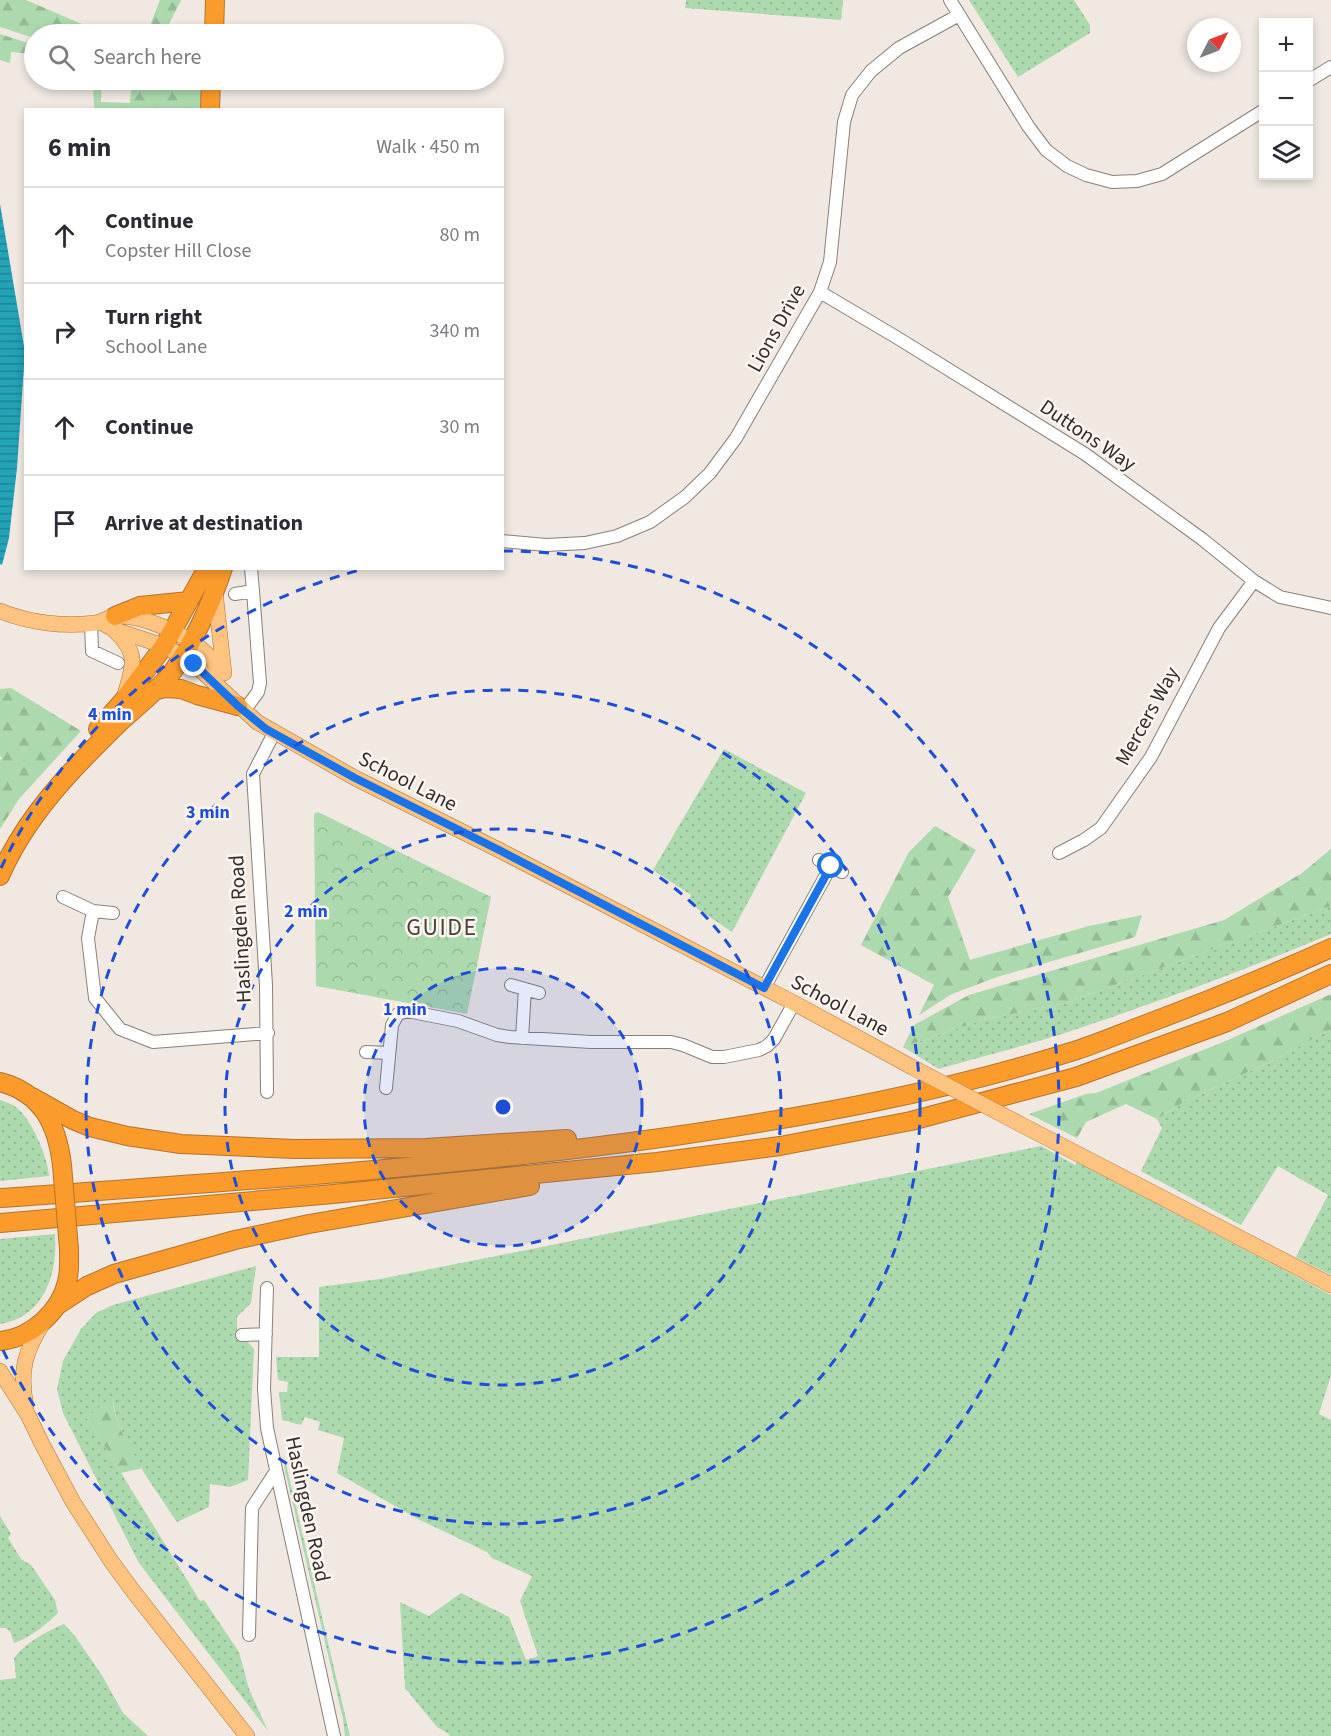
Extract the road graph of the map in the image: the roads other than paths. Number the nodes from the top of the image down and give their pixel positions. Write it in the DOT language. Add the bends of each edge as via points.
graph roads {
  1 [pos="215,0"];
  2 [pos="950,0"];
  3 [pos="959,15"];
  4 [pos="214,24"];
  5 [pos="1331,67"];
  6 [pos="1313,78"];
  7 [pos="211,90"];
  8 [pos="210,108"];
  9 [pos="1259,113"];
  10 [pos="820,292"];
  11 [pos="504,541"];
  12 [pos="206,570"];
  13 [pos="223,570"];
  14 [pos="251,570"];
  15 [pos="1254,581"];
  16 [pos="215,591"];
  17 [pos="253,591"];
  18 [pos="235,594"];
  19 [pos="189,601"];
  20 [pos="1331,608"];
  21 [pos="0,611"];
  22 [pos="105,623"];
  23 [pos="169,639"];
  24 [pos="79,645"];
  25 [pos="186,649"];
  26 [pos="92,651"];
  27 [pos="118,663"];
  28 [pos="224,673"];
  29 [pos="153,691"];
  30 [pos="123,701"];
  31 [pos="241,709"];
  32 [pos="274,733"];
  33 [pos="0,852"];
  34 [pos="1059,853"];
  35 [pos="819,860"];
  36 [pos="0,876"];
  37 [pos="63,897"];
  38 [pos="93,911"];
  39 [pos="113,913"];
  40 [pos="1331,948"];
  41 [pos="1331,974"];
  42 [pos="511,985"];
  43 [pos="764,988"];
  44 [pos="525,989"];
  45 [pos="539,993"];
  46 [pos="794,1004"];
  47 [pos="268,1034"];
  48 [pos="522,1038"];
  49 [pos="366,1052"];
  50 [pos="389,1053"];
  51 [pos="0,1069"];
  52 [pos="0,1082"];
  53 [pos="386,1088"];
  54 [pos="267,1092"];
  55 [pos="27,1093"];
  56 [pos="729,1128"];
  57 [pos="657,1162"];
  58 [pos="0,1198"];
  59 [pos="0,1223"];
  60 [pos="1331,1285"];
  61 [pos="267,1288"];
  62 [pos="52,1312"];
  63 [pos="266,1334"];
  64 [pos="242,1335"];
  65 [pos="0,1341"];
  66 [pos="0,1371"];
  67 [pos="28,1415"];
  68 [pos="276,1471"];
  69 [pos="249,1635"];
  70 [pos="247,1736"];
  71 [pos="334,1736"];
  1 -- 4 [label="highway"];
  2 -- 3 [label="street"];
  3 -- 9 [label="street" via="1046,150 1086,175 1112,182 1162,174"];
  3 -- 10 [label="street, Lions Drive" via="899,48 871,71 852,95 844,122 830,262"];
  5 -- 6 [label="street"];
  7 -- 8 [label="highway"];
  10 -- 11 [label="street, Lions Drive" via="736,438 711,473 685,497 650,522 617,536 546,546"];
  10 -- 15 [label="street, Duttons Way" via="1085,454"];
  12 -- 19 [label="highway"];
  13 -- 16 [label="highway"];
  14 -- 17 [label="street"];
  15 -- 20 [label="street, Duttons Way" via="1280,597"];
  15 -- 34 [label="street, Mercers Way" via="1219,628 1151,757 1101,828"];
  16 -- 25 [label="highway"];
  16 -- 28 [label="main road"];
  17 -- 18 [label="street"];
  17 -- 31 [label="street" via="261,683 258,692"];
  19 -- 22 [label="highway" via="140,606"];
  19 -- 23 [label="highway"];
  21 -- 22 [label="main road" via="38,622"];
  22 -- 23 [label="main road" via="147,621"];
  22 -- 26 [label="street"];
  22 -- 30 [label="main road" via="126,642 132,654"];
  23 -- 25 [label="main road"];
  23 -- 30 [label="highway"];
  24 -- 26 [label="street"];
  25 -- 28 [label="main road" via="200,648"];
  25 -- 29 [label="highway"];
  25 -- 31 [label="main road, School Lane" via="194,664"];
  26 -- 27 [label="street"];
  28 -- 31 [label="main road"];
  29 -- 31 [label="highway" via="181,689"];
  29 -- 36 [label="highway" via="52,792 22,834"];
  30 -- 33 [label="highway" via="51,781 14,827"];
  31 -- 32 [label="main road, School Lane"];
  32 -- 43 [label="main road, School Lane"];
  32 -- 47 [label="street, Haslingden Road" via="253,774"];
  35 -- 43 [label="street" via="836,869"];
  37 -- 38 [label="street"];
  38 -- 39 [label="street"];
  38 -- 47 [label="street" via="88,938 95,998 120,1029 153,1042"];
  40 -- 56 [label="highway" via="1207,1002 1077,1050 891,1099"];
  41 -- 57 [label="highway" via="1227,1022 1076,1077 911,1121 780,1146"];
  42 -- 44 [label="street"];
  43 -- 46 [label="main road, School Lane"];
  44 -- 45 [label="street"];
  44 -- 48 [label="street"];
  46 -- 48 [label="street" via="767,1046 724,1057 712,1058 670,1042"];
  46 -- 60 [label="main road, School Lane, bridge"];
  47 -- 54 [label="street, Haslingden Road"];
  48 -- 50 [label="street" via="407,1011 398,1014 393,1022"];
  49 -- 50 [label="street"];
  50 -- 53 [label="street"];
  51 -- 55 [label="highway"];
  52 -- 55 [label="highway"];
  55 -- 56 [label="highway" via="73,1120 99,1129 181,1144 295,1149 426,1148"];
  55 -- 62 [label="highway, bridge" via="53,1127 62,1165 69,1249 67,1282"];
  56 -- 58 [label="highway" via="450,1164"];
  57 -- 59 [label="highway"];
  57 -- 62 [label="highway" via="235,1240 114,1274 87,1286"];
  61 -- 63 [label="street, Haslingden Road"];
  62 -- 65 [label="highway" via="23,1334"];
  62 -- 67 [label="main road" via="28,1350 24,1365"];
  63 -- 64 [label="street"];
  63 -- 68 [label="street, Haslingden Road" via="264,1389"];
  66 -- 67 [label="main road"];
  67 -- 70 [label="main road" via="73,1502 106,1553"];
  68 -- 69 [label="street" via="252,1508"];
  68 -- 71 [label="street, Haslingden Road"];
}
